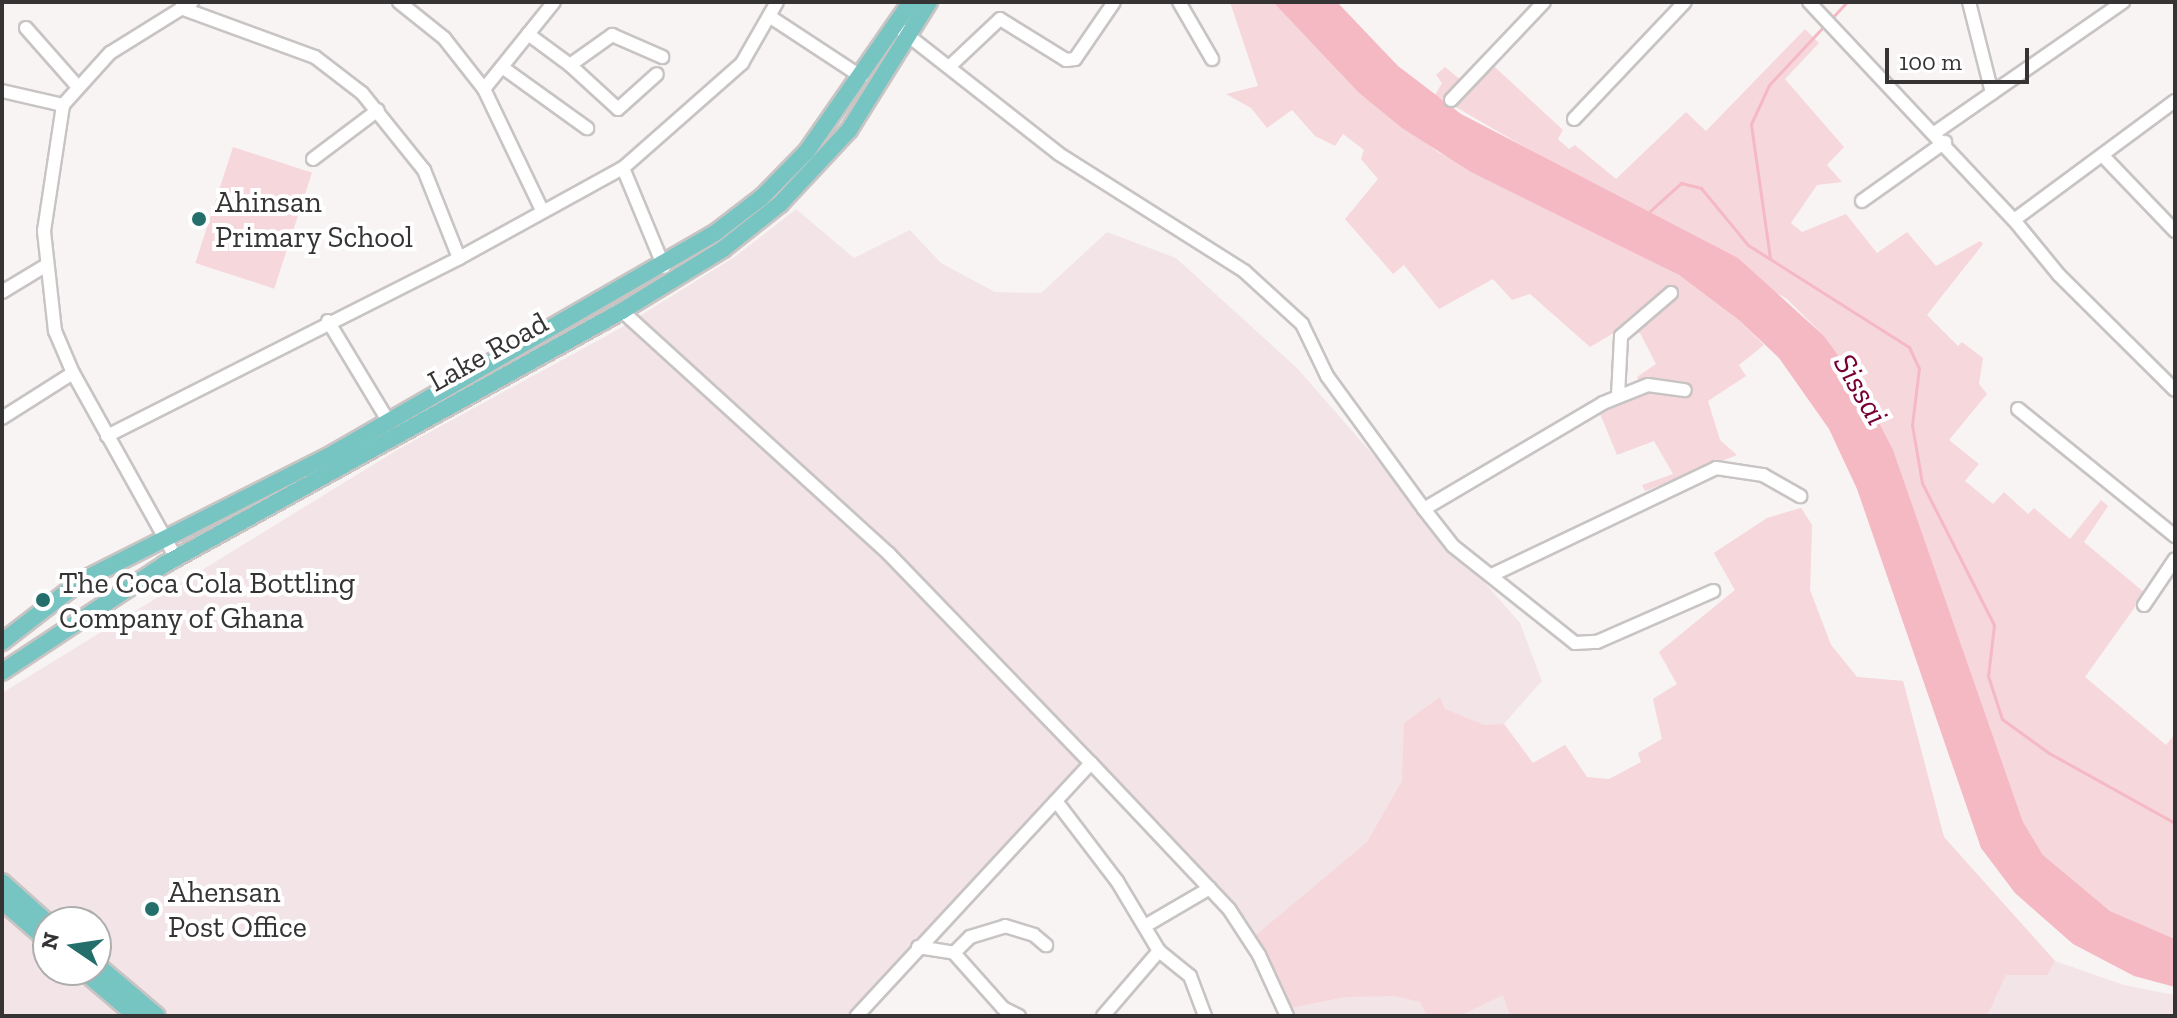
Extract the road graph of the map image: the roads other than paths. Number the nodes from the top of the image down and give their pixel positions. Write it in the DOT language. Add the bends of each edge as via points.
graph roads {
  1 [pos="399,2"];
  2 [pos="554,2"];
  3 [pos="911,2"];
  4 [pos="929,2"];
  5 [pos="1114,2"];
  6 [pos="1179,2"];
  7 [pos="1544,2"];
  8 [pos="1685,2"];
  9 [pos="1809,2"];
  10 [pos="1969,2"];
  11 [pos="2123,2"];
  12 [pos="776,3"];
  13 [pos="186,5"];
  14 [pos="769,16"];
  15 [pos="26,28"];
  16 [pos="902,30"];
  17 [pos="528,34"];
  18 [pos="662,57"];
  19 [pos="1212,59"];
  20 [pos="570,65"];
  21 [pos="502,67"];
  22 [pos="949,67"];
  23 [pos="657,74"];
  24 [pos="862,77"];
  25 [pos="78,87"];
  26 [pos="484,89"];
  27 [pos="2,91"];
  28 [pos="1992,93"];
  29 [pos="1451,100"];
  30 [pos="2175,101"];
  31 [pos="63,105"];
  32 [pos="378,110"];
  33 [pos="1574,119"];
  34 [pos="587,128"];
  35 [pos="1940,137"];
  36 [pos="2104,157"];
  37 [pos="313,159"];
  38 [pos="623,168"];
  39 [pos="1862,201"];
  40 [pos="542,210"];
  41 [pos="2014,220"];
  42 [pos="2175,231"];
  43 [pos="459,258"];
  44 [pos="45,266"];
  45 [pos="664,267"];
  46 [pos="2,292"];
  47 [pos="1671,293"];
  48 [pos="622,311"];
  49 [pos="328,321"];
  50 [pos="73,373"];
  51 [pos="1685,390"];
  52 [pos="2175,390"];
  53 [pos="1618,396"];
  54 [pos="2018,409"];
  55 [pos="2,418"];
  56 [pos="389,422"];
  57 [pos="107,436"];
  58 [pos="1800,496"];
  59 [pos="1424,509"];
  60 [pos="2175,536"];
  61 [pos="166,539"];
  62 [pos="176,558"];
  63 [pos="2175,559"];
  64 [pos="1494,574"];
  65 [pos="1713,591"];
  66 [pos="2144,605"];
  67 [pos="2,642"];
  68 [pos="2,672"];
  69 [pos="1091,763"];
  70 [pos="1056,801"];
  71 [pos="2,882"];
  72 [pos="1210,888"];
  73 [pos="2,901"];
  74 [pos="32,909"];
  75 [pos="1145,926"];
  76 [pos="32,927"];
  77 [pos="1046,945"];
  78 [pos="918,947"];
  79 [pos="1159,951"];
  80 [pos="954,953"];
  81 [pos="112,978"];
  82 [pos="101,986"];
  83 [pos="136,1016"];
  84 [pos="157,1016"];
  85 [pos="857,1016"];
  86 [pos="1019,1016"];
  87 [pos="1103,1016"];
  88 [pos="1205,1016"];
  89 [pos="1287,1016"];
  1 -- 26 [label="street" via="444,38"];
  2 -- 17 [label="street"];
  3 -- 16 [label="main road, Lake Road"];
  4 -- 16 [label="main road, Lake Road"];
  5 -- 22 [label="street" via="1075,59 1066,60 1000,19"];
  6 -- 19 [label="street"];
  7 -- 29 [label="street"];
  8 -- 33 [label="street"];
  9 -- 35 [label="street"];
  10 -- 28 [label="street"];
  11 -- 28 [label="street"];
  12 -- 14 [label="street"];
  13 -- 25 [label="street" via="110,53"];
  13 -- 32 [label="street" via="315,57"];
  14 -- 24 [label="street"];
  14 -- 38 [label="street" via="742,63"];
  15 -- 25 [label="street"];
  16 -- 22 [label="street"];
  16 -- 24 [label="main road, Lake Road"];
  16 -- 48 [label="main road, Lake Road" via="849,130 780,204 723,249"];
  17 -- 20 [label="street"];
  17 -- 21 [label="street"];
  18 -- 20 [label="street" via="612,35"];
  20 -- 23 [label="street" via="618,109"];
  21 -- 26 [label="street"];
  21 -- 34 [label="street"];
  22 -- 59 [label="street" via="1091,177 1222,254 1302,324 1327,376"];
  24 -- 45 [label="main road, Lake Road" via="807,151 762,197"];
  25 -- 31 [label="street"];
  26 -- 40 [label="street"];
  27 -- 31 [label="street"];
  28 -- 35 [label="street"];
  30 -- 36 [label="street"];
  31 -- 44 [label="street" via="45,198"];
  32 -- 37 [label="street"];
  32 -- 43 [label="street" via="424,170"];
  35 -- 39 [label="street"];
  35 -- 41 [label="street"];
  36 -- 41 [label="street"];
  36 -- 42 [label="street"];
  38 -- 40 [label="street"];
  38 -- 45 [label="street"];
  40 -- 43 [label="street"];
  41 -- 52 [label="street" via="2059,275"];
  43 -- 49 [label="street"];
  44 -- 46 [label="street"];
  44 -- 50 [label="street" via="55,331"];
  45 -- 56 [label="main road, Lake Road"];
  47 -- 53 [label="street" via="1621,336"];
  48 -- 62 [label="main road, Lake Road"];
  48 -- 69 [label="street" via="888,553"];
  49 -- 56 [label="street"];
  49 -- 57 [label="street"];
  50 -- 55 [label="street"];
  50 -- 57 [label="street"];
  51 -- 53 [label="street" via="1648,385"];
  53 -- 59 [label="street"];
  54 -- 60 [label="street"];
  56 -- 61 [label="main road, Lake Road"];
  57 -- 61 [label="street"];
  58 -- 64 [label="street" via="1763,475 1716,468"];
  59 -- 64 [label="street" via="1453,546"];
  61 -- 62 [label="street"];
  61 -- 67 [label="main road, Lake Road" via="81,581"];
  62 -- 68 [label="main road, Lake Road"];
  63 -- 66 [label="street"];
  64 -- 65 [label="street" via="1575,643 1597,642"];
  69 -- 70 [label="street"];
  69 -- 72 [label="street"];
  70 -- 75 [label="street"];
  70 -- 78 [label="street"];
  71 -- 74 [label="main road"];
  72 -- 75 [label="street"];
  72 -- 89 [label="street" via="1259,955"];
  73 -- 76 [label="main road"];
  75 -- 79 [label="street"];
  77 -- 80 [label="street" via="1034,935 1005,926 970,937"];
  78 -- 80 [label="street"];
  78 -- 85 [label="street"];
  79 -- 87 [label="street"];
  79 -- 88 [label="street" via="1190,976"];
  80 -- 86 [label="street" via="1003,1008"];
  81 -- 84 [label="main road"];
  82 -- 83 [label="main road"];
}
